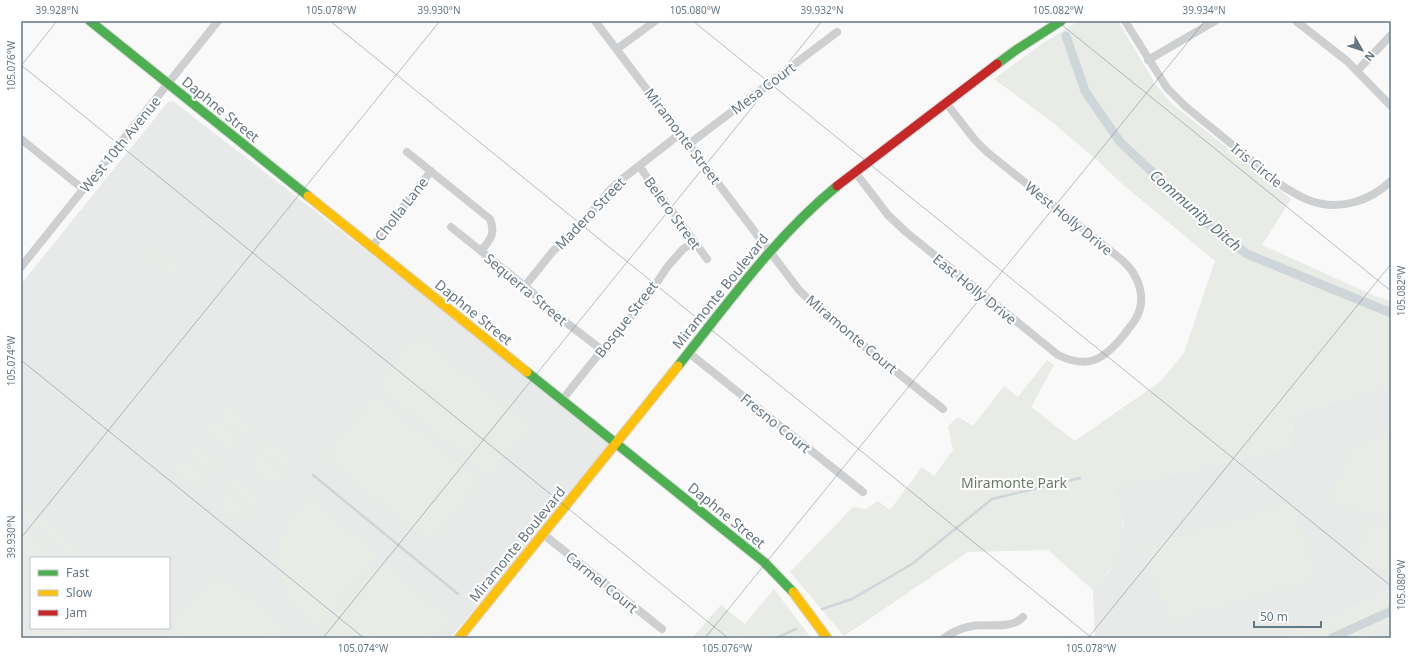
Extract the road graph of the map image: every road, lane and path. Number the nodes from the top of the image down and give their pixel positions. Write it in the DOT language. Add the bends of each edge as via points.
graph roads {
  1 [pos="90,21"];
  2 [pos="218,21"];
  3 [pos="595,21"];
  4 [pos="655,21"];
  5 [pos="1061,21"];
  6 [pos="1125,21"];
  7 [pos="1215,21"];
  8 [pos="1296,21"];
  9 [pos="836,32"];
  10 [pos="1391,35"];
  11 [pos="617,49"];
  12 [pos="1148,60"];
  13 [pos="1357,71"];
  14 [pos="168,84"];
  15 [pos="946,103"];
  16 [pos="1391,106"];
  17 [pos="681,134"];
  18 [pos="21,139"];
  19 [pos="689,144"];
  20 [pos="407,152"];
  21 [pos="639,166"];
  22 [pos="431,171"];
  23 [pos="855,172"];
  24 [pos="1391,181"];
  25 [pos="83,189"];
  26 [pos="451,227"];
  27 [pos="694,242"];
  28 [pos="372,248"];
  29 [pos="481,250"];
  30 [pos="770,251"];
  31 [pos="707,260"];
  32 [pos="21,267"];
  33 [pos="525,286"];
  34 [pos="1114,346"];
  35 [pos="602,350"];
  36 [pos="689,353"];
  37 [pos="562,400"];
  38 [pos="943,409"];
  39 [pos="616,444"];
  40 [pos="863,492"];
  41 [pos="543,534"];
  42 [pos="1023,617"];
  43 [pos="662,629"];
  44 [pos="459,638"];
  45 [pos="827,638"];
  46 [pos="944,638"];
  1 -- 14 [label="street, Daphne Street"];
  2 -- 14 [label="street, West 10th Avenue"];
  3 -- 11 [label="street, Miramonte Street"];
  4 -- 11 [label="street"];
  5 -- 15 [label="street, Miramonte Boulevard" via="1016,50"];
  6 -- 12 [label="street, Iris Circle"];
  7 -- 12 [label="street"];
  8 -- 13 [label="street"];
  9 -- 19 [label="street, Mesa Court"];
  10 -- 13 [label="street"];
  11 -- 17 [label="street, Miramonte Street"];
  12 -- 24 [label="street, Iris Circle" via="1167,88 1185,106 1298,196 1322,204 1338,205 1368,198"];
  13 -- 16 [label="street"];
  14 -- 25 [label="street, West 10th Avenue"];
  14 -- 28 [label="street, Daphne Street"];
  15 -- 23 [label="street, Miramonte Boulevard"];
  15 -- 34 [label="street, West Holly Drive" via="975,140 988,152 1132,270 1140,288 1140,309 1134,322"];
  17 -- 19 [label="street, Miramonte Street"];
  17 -- 21 [label="street, Madero Street"];
  18 -- 25 [label="street"];
  19 -- 30 [label="street, Miramonte Street"];
  20 -- 22 [label="street"];
  21 -- 27 [label="street, Belero Street"];
  21 -- 33 [label="street, Madero Street" via="609,191 574,233 553,251"];
  22 -- 28 [label="street, Cholla Lane"];
  22 -- 29 [label="street" via="490,219 493,225 492,237"];
  23 -- 30 [label="street, Miramonte Boulevard" via="790,228"];
  23 -- 34 [label="street, East Holly Drive" via="888,215 906,232 1058,355 1068,360 1087,361 1104,356"];
  25 -- 32 [label="street, West 10th Avenue"];
  26 -- 29 [label="street, Sequerra Street"];
  27 -- 31 [label="street, Belero Street"];
  27 -- 35 [label="street, Bosque Street" via="673,260 642,304"];
  28 -- 37 [label="street, Daphne Street"];
  29 -- 33 [label="street, Sequerra Street"];
  30 -- 36 [label="street, Miramonte Boulevard"];
  30 -- 38 [label="street, Miramonte Court" via="799,290 820,311"];
  33 -- 35 [label="street, Sequerra Street" via="546,307"];
  35 -- 37 [label="street, Bosque Street"];
  36 -- 39 [label="street, Miramonte Boulevard"];
  36 -- 40 [label="street, Fresno Court"];
  37 -- 39 [label="street, Daphne Street"];
  39 -- 41 [label="street, Miramonte Boulevard"];
  39 -- 45 [label="street, Daphne Street" via="769,567 798,597"];
  41 -- 43 [label="street, Carmel Court"];
  41 -- 44 [label="street, Miramonte Boulevard"];
  42 -- 46 [label="street" via="1015,624 972,626"];
}
